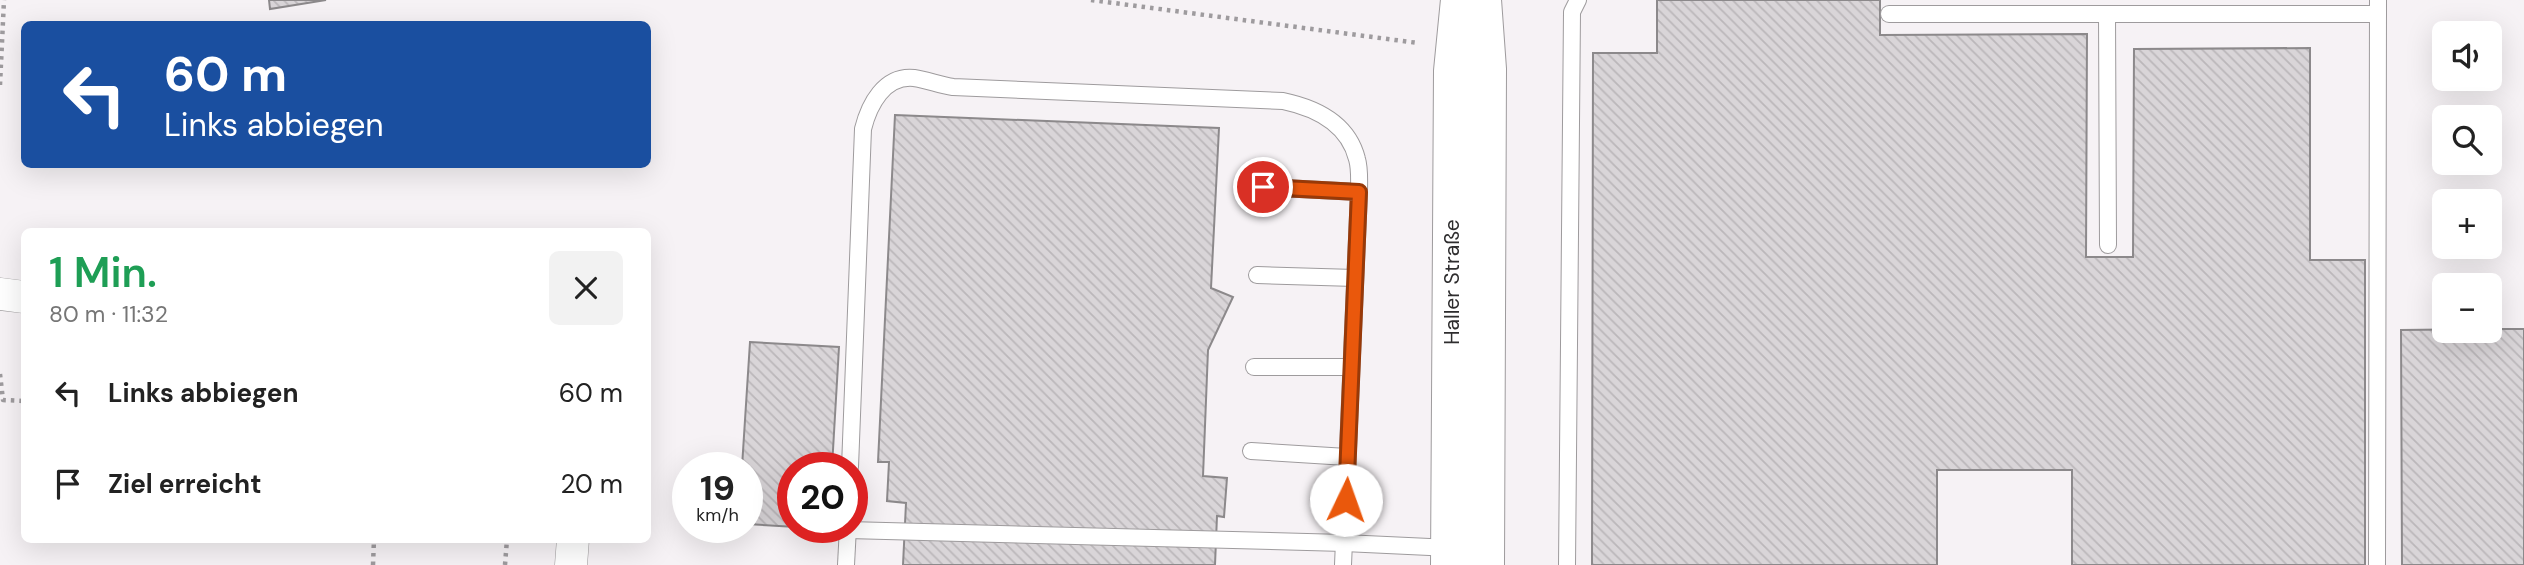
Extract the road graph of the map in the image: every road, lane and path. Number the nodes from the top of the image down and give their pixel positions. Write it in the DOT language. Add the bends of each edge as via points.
graph roads {
  1 [pos="4,0"];
  2 [pos="1091,0"];
  3 [pos="1461,0"];
  4 [pos="1482,0"];
  5 [pos="1578,0"];
  6 [pos="2378,7"];
  7 [pos="1889,14"];
  8 [pos="2107,14"];
  9 [pos="1419,43"];
  10 [pos="0,85"];
  11 [pos="1263,187"];
  12 [pos="1359,192"];
  13 [pos="2108,245"];
  14 [pos="1258,275"];
  15 [pos="1355,278"];
  16 [pos="0,294"];
  17 [pos="21,297"];
  18 [pos="1254,367"];
  19 [pos="1351,367"];
  20 [pos="0,374"];
  21 [pos="21,401"];
  22 [pos="1251,451"];
  23 [pos="851,452"];
  24 [pos="1348,457"];
  25 [pos="868,529"];
  26 [pos="1343,542"];
  27 [pos="374,543"];
  28 [pos="506,543"];
  29 [pos="572,543"];
  30 [pos="847,543"];
  31 [pos="1467,554"];
  32 [pos="373,565"];
  33 [pos="505,565"];
  34 [pos="571,565"];
  35 [pos="846,565"];
  36 [pos="1343,565"];
  37 [pos="1567,565"];
  38 [pos="2377,565"];
  1 -- 10 [label="path"];
  2 -- 9 [label="path"];
  3 -- 31 [label="main road, Haller Straße" via="1453,71"];
  4 -- 31 [label="main road, Haller Straße" via="1487,69"];
  5 -- 37 [label="lane" via="1572,12"];
  6 -- 8 [label="lane"];
  6 -- 38 [label="lane"];
  7 -- 8 [label="lane"];
  8 -- 13 [label="lane"];
  11 -- 12 [label="lane"];
  12 -- 15 [label="lane"];
  12 -- 23 [label="lane" via="1357,159 1345,134 1325,114 1305,105 1283,100 953,87 913,78 894,81 867,111 863,130"];
  14 -- 15 [label="lane"];
  15 -- 19 [label="lane"];
  16 -- 17 [label="street"];
  18 -- 19 [label="lane"];
  19 -- 24 [label="lane"];
  20 -- 21 [label="path" via="3,400"];
  22 -- 24 [label="lane"];
  24 -- 26 [label="lane"];
  25 -- 26 [label="lane"];
  26 -- 31 [label="lane"];
  26 -- 36 [label="lane"];
  27 -- 32 [label="path"];
  28 -- 33 [label="path"];
  29 -- 34 [label="street"];
  30 -- 35 [label="lane"];
}
